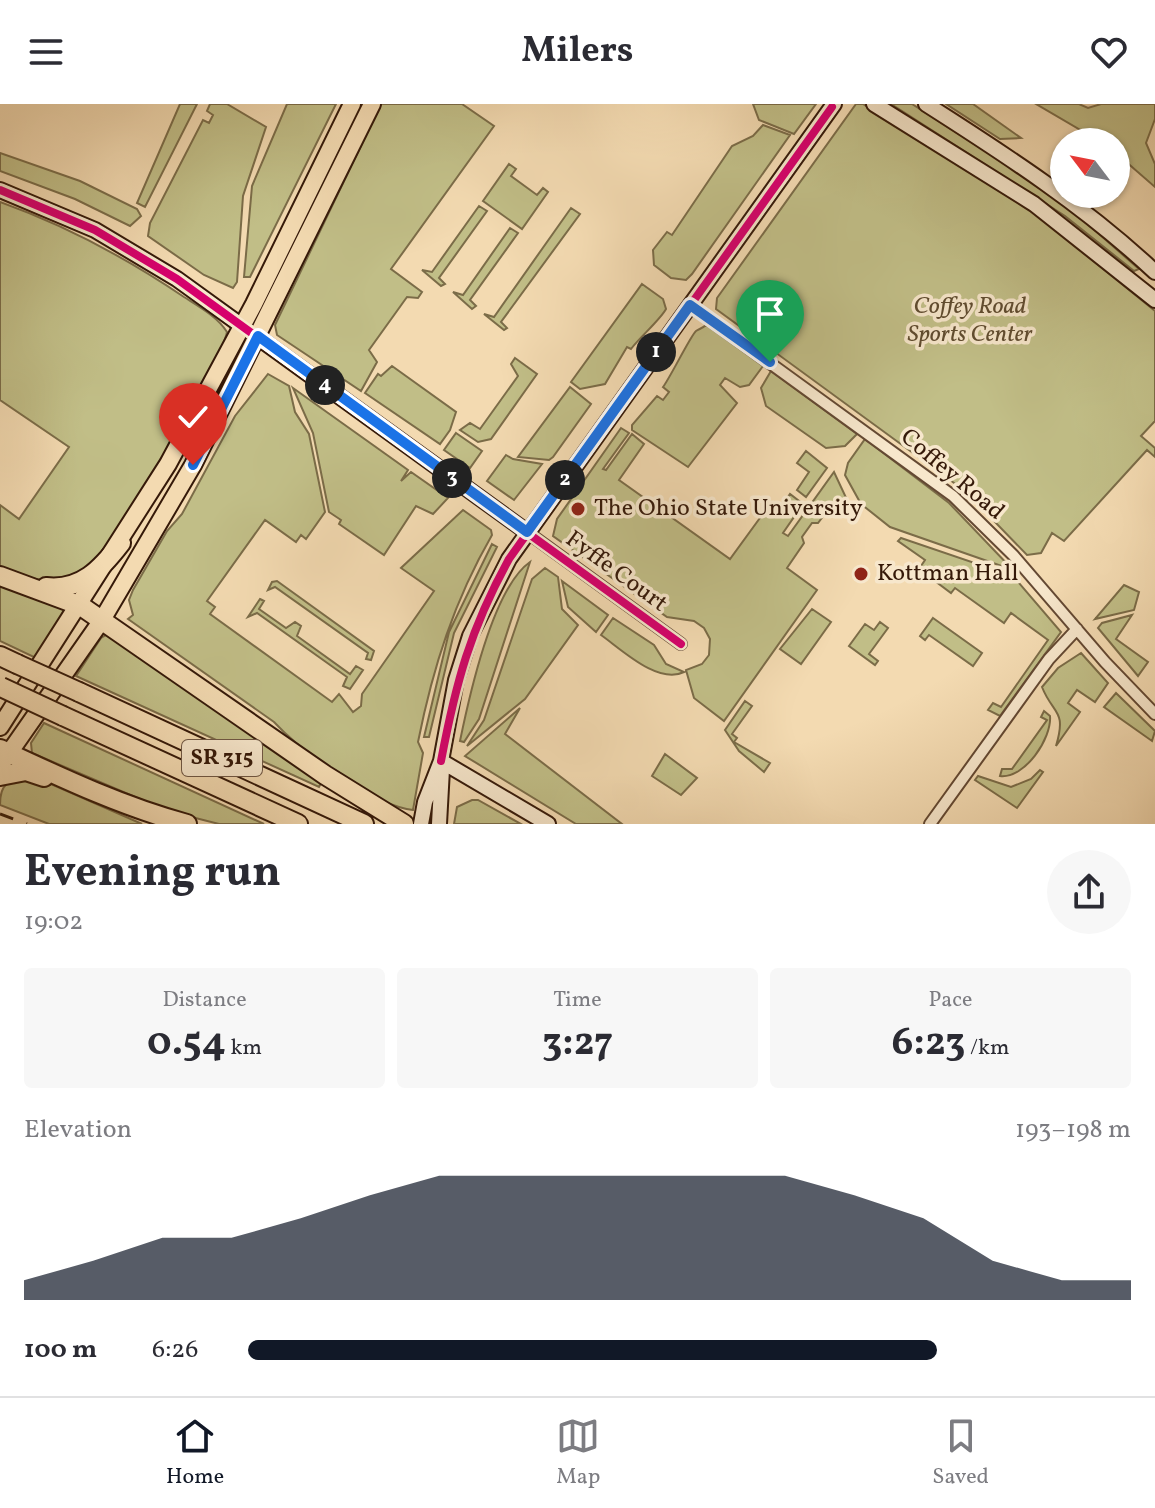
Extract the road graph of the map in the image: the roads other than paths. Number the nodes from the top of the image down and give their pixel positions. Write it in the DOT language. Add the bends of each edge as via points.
graph roads {
  1 [pos="352,104"];
  2 [pos="372,104"];
  3 [pos="874,104"];
  4 [pos="926,104"];
  5 [pos="833,106"];
  6 [pos="0,190"];
  7 [pos="1155,272"];
  8 [pos="1155,300"];
  9 [pos="690,305"];
  10 [pos="242,324"];
  11 [pos="258,336"];
  12 [pos="527,532"];
  13 [pos="121,543"];
  14 [pos="0,576"];
  15 [pos="25,584"];
  16 [pos="81,606"];
  17 [pos="102,620"];
  18 [pos="1077,629"];
  19 [pos="681,644"];
  20 [pos="8,660"];
  21 [pos="1,687"];
  22 [pos="1155,714"];
  23 [pos="0,727"];
  24 [pos="3,756"];
  25 [pos="441,761"];
  26 [pos="0,776"];
  27 [pos="72,784"];
  28 [pos="187,824"];
  29 [pos="298,824"];
  30 [pos="364,824"];
  31 [pos="404,824"];
  32 [pos="421,824"];
  33 [pos="439,824"];
  34 [pos="548,824"];
  35 [pos="930,824"];
  1 -- 10 [label="main road"];
  2 -- 11 [label="main road"];
  3 -- 8 [label="street" via="1034,204"];
  4 -- 7 [label="street" via="1051,187"];
  5 -- 9 [label="street"];
  6 -- 10 [label="street" via="59,212 130,249"];
  9 -- 12 [label="street"];
  9 -- 18 [label="street, Coffey Road" via="953,496"];
  10 -- 11 [label="street"];
  10 -- 13 [label="main road"];
  11 -- 12 [label="street"];
  11 -- 17 [label="main road" via="193,465"];
  12 -- 19 [label="street, Fyffe Court"];
  12 -- 25 [label="street" via="470,636"];
  13 -- 15 [label="highway" via="85,581 59,589"];
  13 -- 16 [label="main road"];
  14 -- 15 [label="highway"];
  15 -- 16 [label="highway"];
  16 -- 17 [label="highway"];
  16 -- 23 [label="main road"];
  17 -- 24 [label="main road"];
  17 -- 31 [label="highway"];
  18 -- 22 [label="street, Coffey Road"];
  18 -- 35 [label="street" via="1049,659"];
  20 -- 30 [label="highway, SR 315, bridge"];
  21 -- 29 [label="highway, SR 315, bridge"];
  24 -- 27 [label="highway"];
  25 -- 32 [label="street"];
  25 -- 33 [label="street"];
  25 -- 34 [label="street"];
  26 -- 27 [label="highway" via="26,771"];
  27 -- 28 [label="highway"];
}
